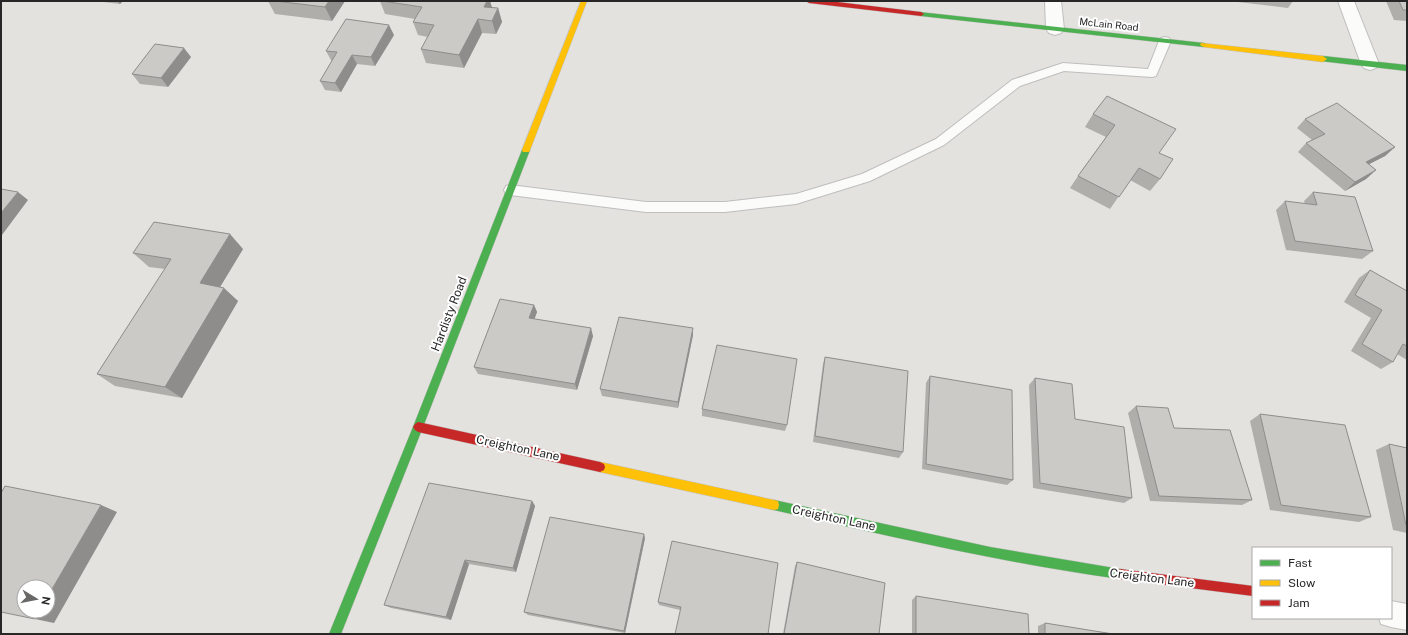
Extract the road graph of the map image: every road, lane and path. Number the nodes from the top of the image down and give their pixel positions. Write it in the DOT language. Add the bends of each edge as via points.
graph roads {
  1 [pos="584,1"];
  2 [pos="809,1"];
  3 [pos="1052,1"];
  4 [pos="1346,1"];
  5 [pos="1055,29"];
  6 [pos="1165,41"];
  7 [pos="1370,64"];
  8 [pos="1407,68"];
  9 [pos="510,190"];
  10 [pos="418,427"];
  11 [pos="1252,591"];
  12 [pos="1392,614"];
  13 [pos="1407,617"];
  14 [pos="335,634"];
  1 -- 9 [label="street, Hardisty Road"];
  2 -- 5 [label="street, McLain Road"];
  3 -- 5 [label="street"];
  4 -- 7 [label="street"];
  5 -- 6 [label="street, McLain Road"];
  6 -- 7 [label="street, McLain Road"];
  6 -- 9 [label="lane" via="1152,73 1063,67 1016,83 940,142 866,178 796,199 725,207 646,206"];
  7 -- 8 [label="street, McLain Road"];
  9 -- 10 [label="street, Hardisty Road"];
  10 -- 11 [label="street, Creighton Lane" via="990,552 1090,570"];
  10 -- 14 [label="street, Hardisty Road"];
  12 -- 13 [label="street"];
}
